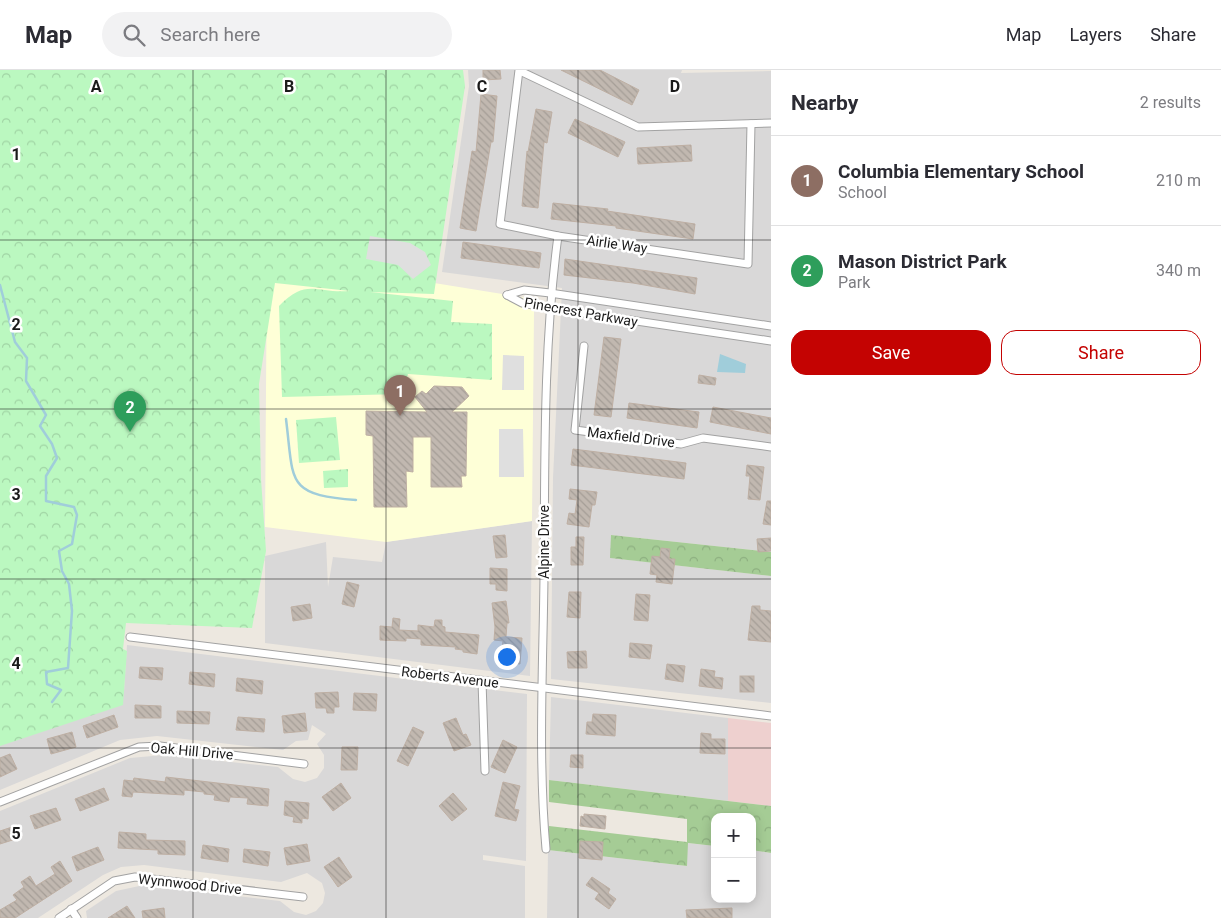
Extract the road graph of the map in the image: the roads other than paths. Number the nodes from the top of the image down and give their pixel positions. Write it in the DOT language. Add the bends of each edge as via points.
graph roads {
  1 [pos="519,71"];
  2 [pos="771,123"];
  3 [pos="751,124"];
  4 [pos="558,236"];
  5 [pos="550,293"];
  6 [pos="549,308"];
  7 [pos="771,326"];
  8 [pos="771,341"];
  9 [pos="584,346"];
  10 [pos="771,447"];
  11 [pos="130,637"];
  12 [pos="482,681"];
  13 [pos="543,688"];
  14 [pos="771,716"];
  15 [pos="304,764"];
  16 [pos="485,771"];
  17 [pos="0,802"];
  18 [pos="546,850"];
  19 [pos="303,897"];
  20 [pos="71,909"];
  21 [pos="58,918"];
  22 [pos="77,918"];
  1 -- 3 [label="street" via="638,127"];
  1 -- 4 [label="street, Airlie Way" via="500,224"];
  2 -- 3 [label="street"];
  3 -- 4 [label="street, Airlie Way" via="748,264"];
  4 -- 5 [label="street, Alpine Drive"];
  5 -- 6 [label="street, Alpine Drive"];
  5 -- 6 [label="street, Pinecrest Parkway" via="524,290 507,295 522,303"];
  5 -- 7 [label="street, Pinecrest Parkway"];
  6 -- 8 [label="street, Pinecrest Parkway"];
  6 -- 13 [label="street, Alpine Drive"];
  9 -- 10 [label="street, Maxfield Drive" via="575,430 681,444 703,438"];
  11 -- 12 [label="street, Roberts Avenue"];
  12 -- 13 [label="street, Roberts Avenue"];
  12 -- 16 [label="street"];
  13 -- 14 [label="street, Roberts Avenue"];
  13 -- 18 [label="street, Alpine Drive" via="541,793"];
  15 -- 17 [label="street, Oak Hill Drive" via="160,746 138,747"];
  19 -- 20 [label="street, Wynnwood Drive" via="135,877 114,881"];
  20 -- 21 [label="street, Wynnwood Drive"];
  20 -- 22 [label="street"];
}
